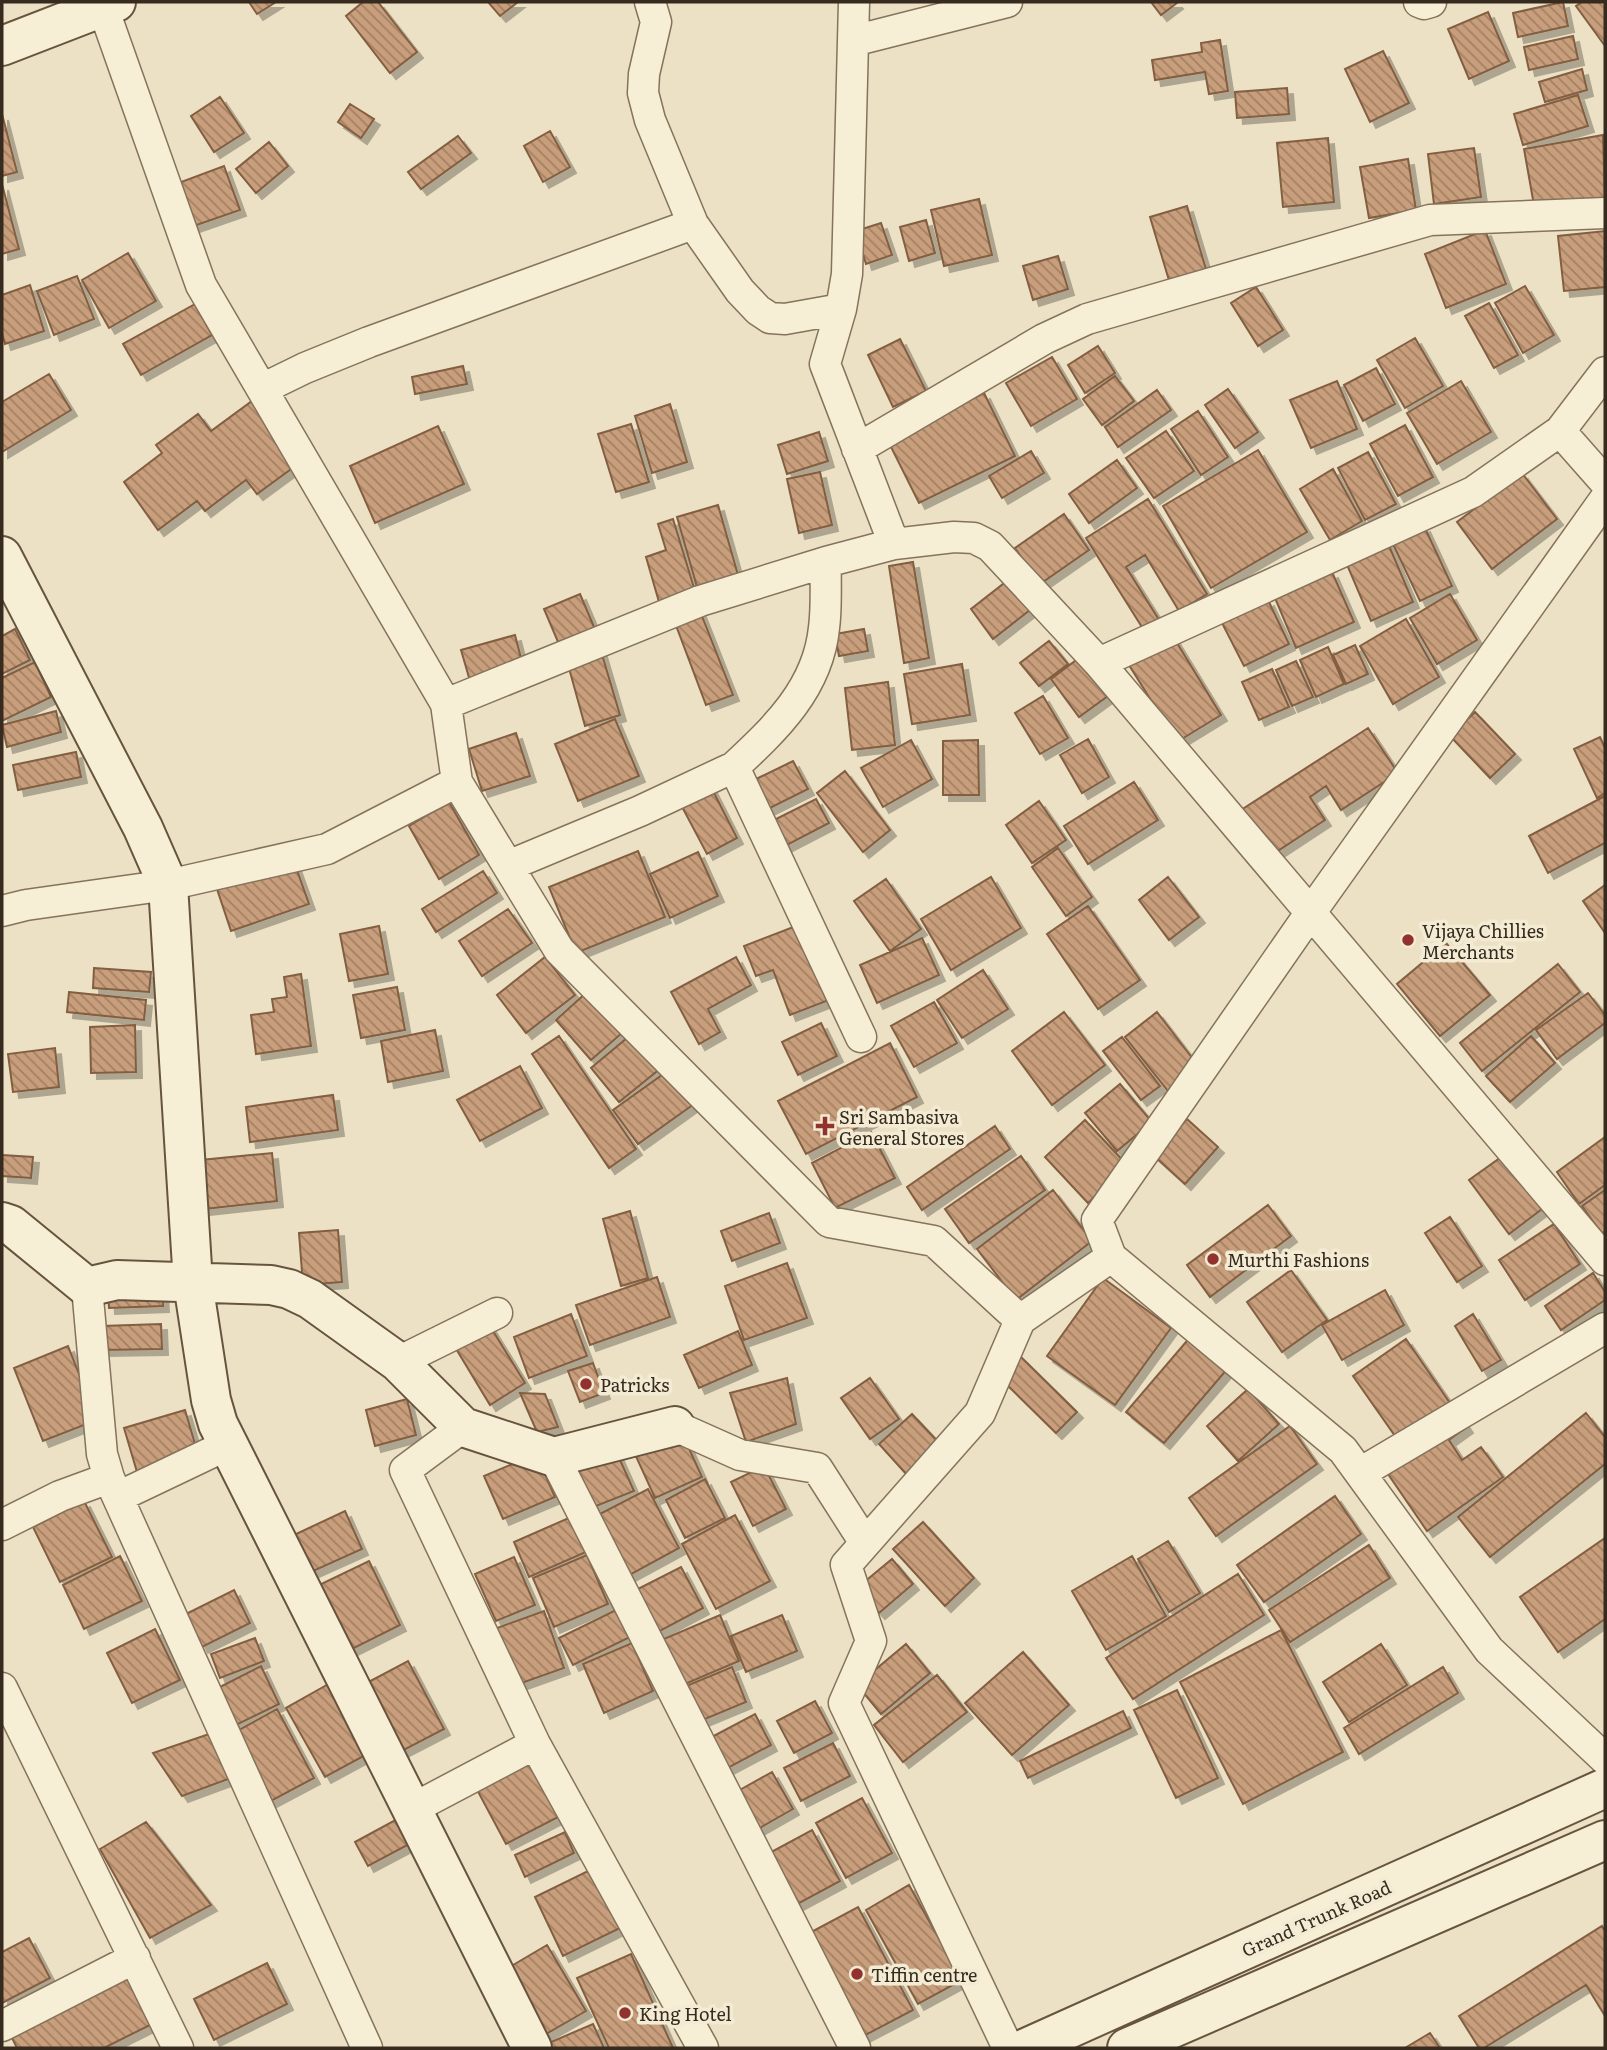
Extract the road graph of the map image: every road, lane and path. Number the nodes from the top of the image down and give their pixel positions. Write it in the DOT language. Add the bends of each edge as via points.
graph roads {
  1 [pos="650,2"];
  2 [pos="854,2"];
  3 [pos="1007,2"];
  4 [pos="1419,2"];
  5 [pos="1431,2"];
  6 [pos="106,4"];
  7 [pos="853,41"];
  8 [pos="2,46"];
  9 [pos="1605,213"];
  10 [pos="693,224"];
  11 [pos="841,309"];
  12 [pos="1605,372"];
  13 [pos="262,389"];
  14 [pos="1560,431"];
  15 [pos="857,449"];
  16 [pos="1605,482"];
  17 [pos="1605,499"];
  18 [pos="894,544"];
  19 [pos="2,556"];
  20 [pos="826,562"];
  21 [pos="1099,663"];
  22 [pos="446,704"];
  23 [pos="734,767"];
  24 [pos="457,782"];
  25 [pos="508,866"];
  26 [pos="168,885"];
  27 [pos="2,911"];
  28 [pos="1311,912"];
  29 [pos="861,1037"];
  30 [pos="2,1222"];
  31 [pos="1111,1257"];
  32 [pos="1605,1260"];
  33 [pos="192,1283"];
  34 [pos="87,1287"];
  35 [pos="496,1313"];
  36 [pos="1020,1320"];
  37 [pos="1605,1328"];
  38 [pos="398,1362"];
  39 [pos="675,1426"];
  40 [pos="463,1427"];
  41 [pos="227,1445"];
  42 [pos="554,1457"];
  43 [pos="1360,1472"];
  44 [pos="113,1487"];
  45 [pos="2,1525"];
  46 [pos="864,1543"];
  47 [pos="2,1688"];
  48 [pos="535,1744"];
  49 [pos="1605,1759"];
  50 [pos="1605,1787"];
  51 [pos="412,1809"];
  52 [pos="1605,1840"];
  53 [pos="135,1958"];
  54 [pos="2,2026"];
  55 [pos="177,2048"];
  56 [pos="367,2048"];
  57 [pos="532,2048"];
  58 [pos="703,2048"];
  59 [pos="855,2048"];
  60 [pos="1008,2048"];
  61 [pos="1026,2048"];
  62 [pos="1127,2048"];
  1 -- 10 [label="street" via="656,22 643,93"];
  2 -- 7 [label="street"];
  3 -- 7 [label="street"];
  4 -- 5 [label="street"];
  6 -- 8 [label="street"];
  6 -- 13 [label="street" via="201,285"];
  7 -- 11 [label="street" via="847,275"];
  9 -- 15 [label="street" via="1430,220 1087,319 1044,339"];
  10 -- 11 [label="street" via="740,291 770,318"];
  10 -- 13 [label="street" via="369,342"];
  11 -- 15 [label="street" via="825,364"];
  12 -- 14 [label="street"];
  13 -- 22 [label="street"];
  14 -- 16 [label="street"];
  14 -- 21 [label="street" via="1473,492"];
  15 -- 18 [label="street"];
  17 -- 28 [label="street"];
  18 -- 20 [label="street"];
  18 -- 21 [label="street" via="954,537 974,538 990,546"];
  19 -- 26 [label="street"];
  20 -- 22 [label="street" via="700,601"];
  20 -- 23 [label="street" via="824,629 817,663 777,726"];
  21 -- 28 [label="street"];
  22 -- 24 [label="street"];
  23 -- 25 [label="street"];
  23 -- 29 [label="street"];
  24 -- 25 [label="street"];
  24 -- 26 [label="street" via="327,849"];
  25 -- 36 [label="street" via="559,950 829,1222 934,1241"];
  26 -- 27 [label="street"];
  26 -- 33 [label="street"];
  28 -- 31 [label="street" via="1097,1220"];
  28 -- 32 [label="street"];
  30 -- 34 [label="street"];
  31 -- 36 [label="street"];
  31 -- 43 [label="street" via="1343,1450"];
  33 -- 34 [label="street" via="117,1280"];
  33 -- 38 [label="street" via="289,1289"];
  33 -- 41 [label="street" via="211,1400"];
  34 -- 44 [label="street" via="102,1454"];
  35 -- 38 [label="street"];
  36 -- 46 [label="street" via="980,1413"];
  37 -- 43 [label="street"];
  38 -- 40 [label="street"];
  39 -- 42 [label="street"];
  39 -- 46 [label="street" via="740,1455 817,1468"];
  40 -- 42 [label="street"];
  40 -- 48 [label="street" via="405,1470"];
  41 -- 44 [label="street"];
  41 -- 51 [label="street"];
  42 -- 59 [label="street"];
  43 -- 49 [label="street" via="1489,1650"];
  44 -- 45 [label="street" via="60,1496"];
  44 -- 56 [label="street"];
  46 -- 60 [label="street" via="846,1565 871,1641 844,1703"];
  47 -- 53 [label="street"];
  48 -- 51 [label="street"];
  48 -- 58 [label="street"];
  50 -- 61 [label="street, Grand Trunk Road"];
  51 -- 57 [label="street"];
  52 -- 62 [label="street"];
  53 -- 54 [label="street"];
  53 -- 55 [label="street"];
}
